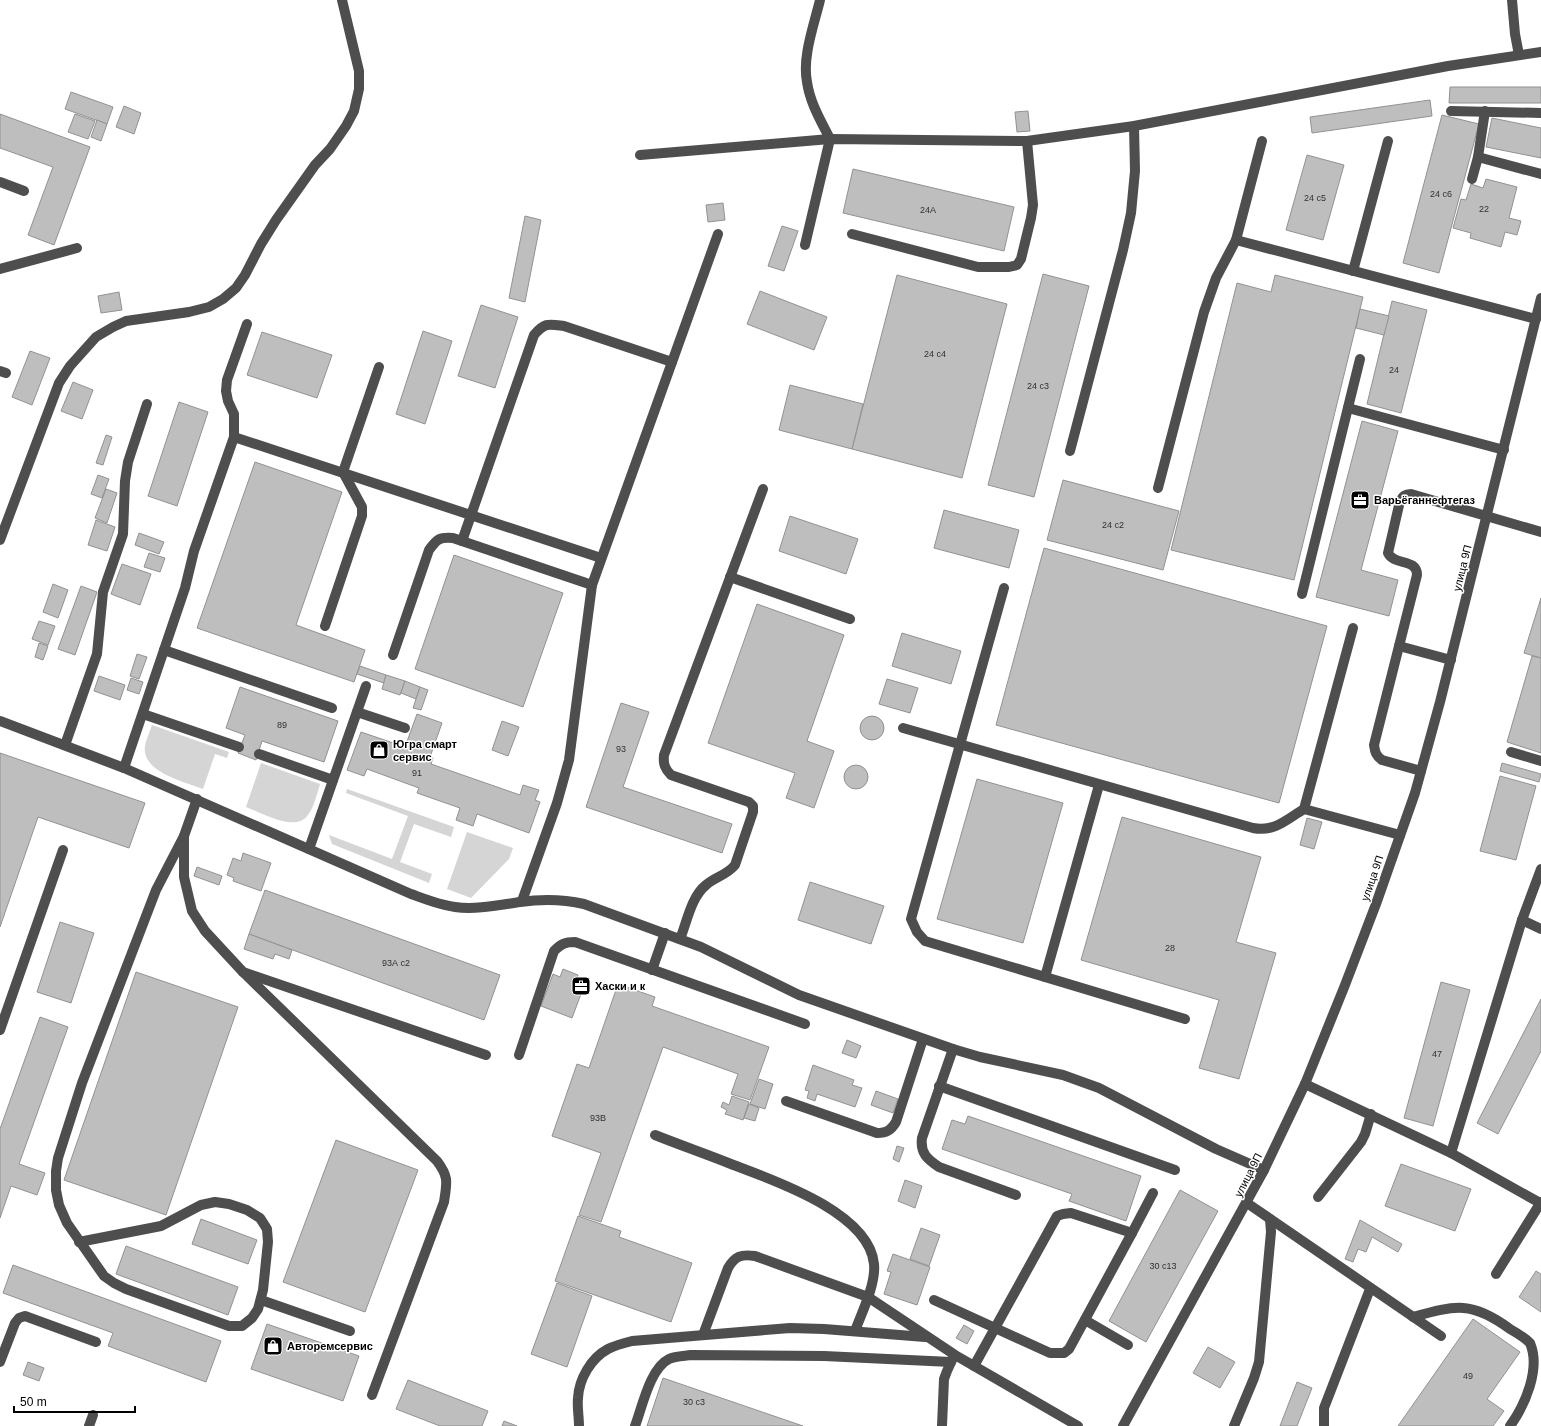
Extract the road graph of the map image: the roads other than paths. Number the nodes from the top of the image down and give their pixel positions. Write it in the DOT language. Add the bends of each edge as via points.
graph roads {
  1 [pos="342,0"];
  2 [pos="820,0"];
  3 [pos="1512,0"];
  4 [pos="1541,52"];
  5 [pos="1519,55"];
  6 [pos="1451,111"];
  7 [pos="1485,111"];
  8 [pos="1541,113"];
  9 [pos="1134,126"];
  10 [pos="830,139"];
  11 [pos="1027,141"];
  12 [pos="1262,141"];
  13 [pos="1388,141"];
  14 [pos="640,155"];
  15 [pos="1478,157"];
  16 [pos="1541,174"];
  17 [pos="1472,179"];
  18 [pos="0,182"];
  19 [pos="24,191"];
  20 [pos="718,234"];
  21 [pos="852,234"];
  22 [pos="1236,240"];
  23 [pos="806,245"];
  24 [pos="77,248"];
  25 [pos="0,269"];
  26 [pos="1353,271"];
  27 [pos="1541,298"];
  28 [pos="1536,319"];
  29 [pos="247,324"];
  30 [pos="1360,359"];
  31 [pos="672,362"];
  32 [pos="378,367"];
  33 [pos="147,404"];
  34 [pos="1348,408"];
  35 [pos="234,437"];
  36 [pos="1070,450"];
  37 [pos="1504,450"];
  38 [pos="343,472"];
  39 [pos="1158,488"];
  40 [pos="763,489"];
  41 [pos="472,514"];
  42 [pos="1487,516"];
  43 [pos="1541,532"];
  44 [pos="0,540"];
  45 [pos="462,541"];
  46 [pos="601,558"];
  47 [pos="730,577"];
  48 [pos="592,585"];
  49 [pos="1004,588"];
  50 [pos="1302,594"];
  51 [pos="850,619"];
  52 [pos="325,626"];
  53 [pos="1353,628"];
  54 [pos="1399,646"];
  55 [pos="164,650"];
  56 [pos="393,655"];
  57 [pos="1451,660"];
  58 [pos="366,686"];
  59 [pos="332,708"];
  60 [pos="357,712"];
  61 [pos="142,714"];
  62 [pos="0,720"];
  63 [pos="405,728"];
  64 [pos="903,728"];
  65 [pos="65,745"];
  66 [pos="960,745"];
  67 [pos="239,747"];
  68 [pos="1511,752"];
  69 [pos="259,754"];
  70 [pos="1541,761"];
  71 [pos="124,768"];
  72 [pos="1421,771"];
  73 [pos="333,780"];
  74 [pos="1099,784"];
  75 [pos="197,799"];
  76 [pos="1304,809"];
  77 [pos="1400,835"];
  78 [pos="184,836"];
  79 [pos="309,849"];
  80 [pos="63,850"];
  81 [pos="1541,869"];
  82 [pos="522,902"];
  83 [pos="1522,920"];
  84 [pos="1541,929"];
  85 [pos="665,933"];
  86 [pos="680,939"];
  87 [pos="652,970"];
  88 [pos="243,972"];
  89 [pos="1045,977"];
  90 [pos="1185,1019"];
  91 [pos="805,1024"];
  92 [pos="0,1030"];
  93 [pos="923,1039"];
  94 [pos="953,1049"];
  95 [pos="486,1055"];
  96 [pos="519,1055"];
  97 [pos="1305,1084"];
  98 [pos="939,1086"];
  99 [pos="786,1101"];
  100 [pos="1371,1114"];
  101 [pos="655,1135"];
  102 [pos="1451,1153"];
  103 [pos="1175,1170"];
  104 [pos="1264,1170"];
  105 [pos="1153,1193"];
  106 [pos="1016,1195"];
  107 [pos="1318,1198"];
  108 [pos="1247,1203"];
  109 [pos="1541,1203"];
  110 [pos="1270,1219"];
  111 [pos="1132,1233"];
  112 [pos="79,1242"];
  113 [pos="1496,1274"];
  114 [pos="1370,1289"];
  115 [pos="868,1296"];
  116 [pos="261,1300"];
  117 [pos="934,1300"];
  118 [pos="1413,1317"];
  119 [pos="1085,1320"];
  120 [pos="995,1328"];
  121 [pos="350,1331"];
  122 [pos="855,1331"];
  123 [pos="704,1335"];
  124 [pos="1441,1336"];
  125 [pos="927,1337"];
  126 [pos="96,1342"];
  127 [pos="1128,1345"];
  128 [pos="953,1359"];
  129 [pos="0,1362"];
  130 [pos="974,1366"];
  131 [pos="372,1395"];
  132 [pos="93,1415"];
  133 [pos="89,1426"];
  134 [pos="579,1426"];
  135 [pos="636,1426"];
  136 [pos="942,1426"];
  137 [pos="1078,1426"];
  138 [pos="1123,1426"];
  139 [pos="1234,1426"];
  140 [pos="1324,1426"];
  141 [pos="1510,1426"];
  1 -- 44 [label="street" via="359,71 359,89 354,111 346,126 276,220 236,288 209,307 126,321 96,337 70,366 59,383"];
  2 -- 10 [label="street" via="807,55 807,82 813,104"];
  3 -- 5 [label="street"];
  4 -- 5 [label="street"];
  5 -- 9 [label="street" via="1448,66"];
  6 -- 7 [label="street"];
  7 -- 8 [label="street"];
  7 -- 15 [label="street"];
  9 -- 11 [label="street"];
  9 -- 36 [label="street" via="1135,171 1131,213"];
  10 -- 11 [label="street"];
  10 -- 14 [label="street"];
  10 -- 23 [label="street"];
  11 -- 21 [label="street" via="1033,206 1021,259 1017,265 978,267"];
  12 -- 22 [label="street"];
  13 -- 26 [label="street"];
  15 -- 16 [label="street"];
  15 -- 17 [label="street"];
  18 -- 19 [label="street"];
  20 -- 31 [label="street"];
  22 -- 26 [label="street"];
  22 -- 39 [label="street" via="1216,278 1204,312"];
  24 -- 25 [label="street"];
  26 -- 28 [label="street"];
  27 -- 28 [label="street, улица 9П"];
  28 -- 37 [label="street, улица 9П"];
  29 -- 35 [label="street" via="227,380 228,402 235,422"];
  30 -- 34 [label="street"];
  31 -- 41 [label="street" via="564,326 551,324 541,327 534,335"];
  31 -- 46 [label="street"];
  32 -- 38 [label="street"];
  33 -- 65 [label="street" via="128,462 123,534 103,592 97,654"];
  34 -- 37 [label="street"];
  34 -- 50 [label="street"];
  35 -- 38 [label="street"];
  35 -- 55 [label="street" via="194,551 185,588"];
  37 -- 42 [label="street, улица 9П"];
  38 -- 41 [label="street"];
  38 -- 52 [label="street" via="362,507 362,516"];
  40 -- 47 [label="street"];
  41 -- 45 [label="street"];
  41 -- 46 [label="street"];
  42 -- 43 [label="street"];
  42 -- 54 [label="street" via="1411,494 1402,497 1388,553 1390,557 1415,567 1417,575"];
  42 -- 57 [label="street, улица 9П"];
  45 -- 48 [label="street"];
  45 -- 56 [label="street" via="443,537 435,541 429,550"];
  46 -- 48 [label="street"];
  47 -- 51 [label="street"];
  47 -- 86 [label="street" via="663,762 665,770 671,775 750,802 753,812 735,865 699,891"];
  48 -- 82 [label="street" via="569,760 557,803"];
  49 -- 66 [label="street"];
  53 -- 76 [label="street"];
  54 -- 57 [label="street"];
  54 -- 72 [label="street" via="1374,745 1375,751 1382,760"];
  55 -- 59 [label="street"];
  55 -- 61 [label="street"];
  57 -- 72 [label="street, улица 9П"];
  58 -- 60 [label="street"];
  60 -- 63 [label="street"];
  60 -- 73 [label="street"];
  61 -- 67 [label="street"];
  61 -- 71 [label="street"];
  62 -- 65 [label="street"];
  64 -- 66 [label="street"];
  65 -- 71 [label="street"];
  66 -- 74 [label="street"];
  66 -- 89 [label="street" via="911,919 925,941"];
  68 -- 70 [label="street"];
  69 -- 73 [label="street"];
  71 -- 75 [label="street"];
  72 -- 77 [label="street, улица 9П"];
  73 -- 79 [label="street"];
  74 -- 76 [label="street" via="1264,830 1275,827"];
  74 -- 89 [label="street"];
  75 -- 78 [label="street"];
  75 -- 79 [label="street"];
  76 -- 77 [label="street"];
  77 -- 97 [label="street, улица 9П" via="1345,985"];
  78 -- 88 [label="street" via="184,877 192,911 205,931"];
  78 -- 112 [label="street" via="156,890 82,1083 58,1158 56,1190 59,1205"];
  79 -- 82 [label="street" via="437,903 456,907 479,907"];
  80 -- 92 [label="street"];
  81 -- 83 [label="street"];
  82 -- 85 [label="street" via="568,900"];
  83 -- 84 [label="street"];
  83 -- 102 [label="street"];
  85 -- 86 [label="street"];
  85 -- 87 [label="street"];
  86 -- 93 [label="street" via="798,995"];
  87 -- 91 [label="street"];
  87 -- 96 [label="street" via="575,942 566,942 559,946 554,951"];
  88 -- 95 [label="street"];
  88 -- 131 [label="street" via="437,1161 445,1173 447,1186 444,1202"];
  89 -- 90 [label="street"];
  93 -- 94 [label="street"];
  93 -- 99 [label="street" via="896,1122 892,1129 885,1133 877,1133"];
  94 -- 98 [label="street"];
  94 -- 104 [label="street" via="1063,1075 1099,1088 1216,1149"];
  97 -- 100 [label="street"];
  97 -- 104 [label="street, улица 9П"];
  98 -- 103 [label="street"];
  98 -- 106 [label="street" via="922,1138 924,1154 939,1167"];
  100 -- 102 [label="street"];
  100 -- 107 [label="street" via="1360,1142"];
  101 -- 115 [label="street" via="788,1185 810,1196 852,1225 867,1244 874,1263 874,1277"];
  102 -- 109 [label="street"];
  104 -- 108 [label="street, улица 9П"];
  105 -- 111 [label="street"];
  108 -- 110 [label="street"];
  108 -- 138 [label="street, улица 9П"];
  109 -- 113 [label="street"];
  110 -- 114 [label="street"];
  110 -- 139 [label="street" via="1259,1362"];
  111 -- 119 [label="street"];
  111 -- 120 [label="street" via="1071,1213 1057,1216"];
  112 -- 116 [label="street" via="104,1276 114,1283 229,1326 242,1326 252,1318"];
  112 -- 116 [label="street" via="161,1226 201,1206 215,1202 230,1204 260,1218 267,1229 268,1242"];
  114 -- 118 [label="street"];
  114 -- 140 [label="street" via="1324,1408"];
  115 -- 122 [label="street"];
  115 -- 123 [label="street" via="754,1256 738,1256 728,1268"];
  115 -- 125 [label="street"];
  116 -- 121 [label="street"];
  117 -- 120 [label="street"];
  118 -- 124 [label="street"];
  118 -- 141 [label="street" via="1446,1308 1475,1310 1500,1321 1529,1342 1537,1356 1536,1378 1532,1392"];
  119 -- 120 [label="street" via="1069,1349 1060,1354"];
  119 -- 127 [label="street"];
  120 -- 130 [label="street"];
  122 -- 123 [label="street" via="790,1328"];
  122 -- 125 [label="street"];
  123 -- 134 [label="street" via="632,1341 607,1350 597,1358 581,1383 578,1398"];
  125 -- 128 [label="street"];
  126 -- 129 [label="street" via="25,1316 15,1323"];
  128 -- 130 [label="street"];
  128 -- 135 [label="street" via="691,1355 677,1357 668,1359 654,1375"];
  128 -- 136 [label="street" via="944,1379"];
  130 -- 137 [label="street"];
  132 -- 133 [label="street"];
}
